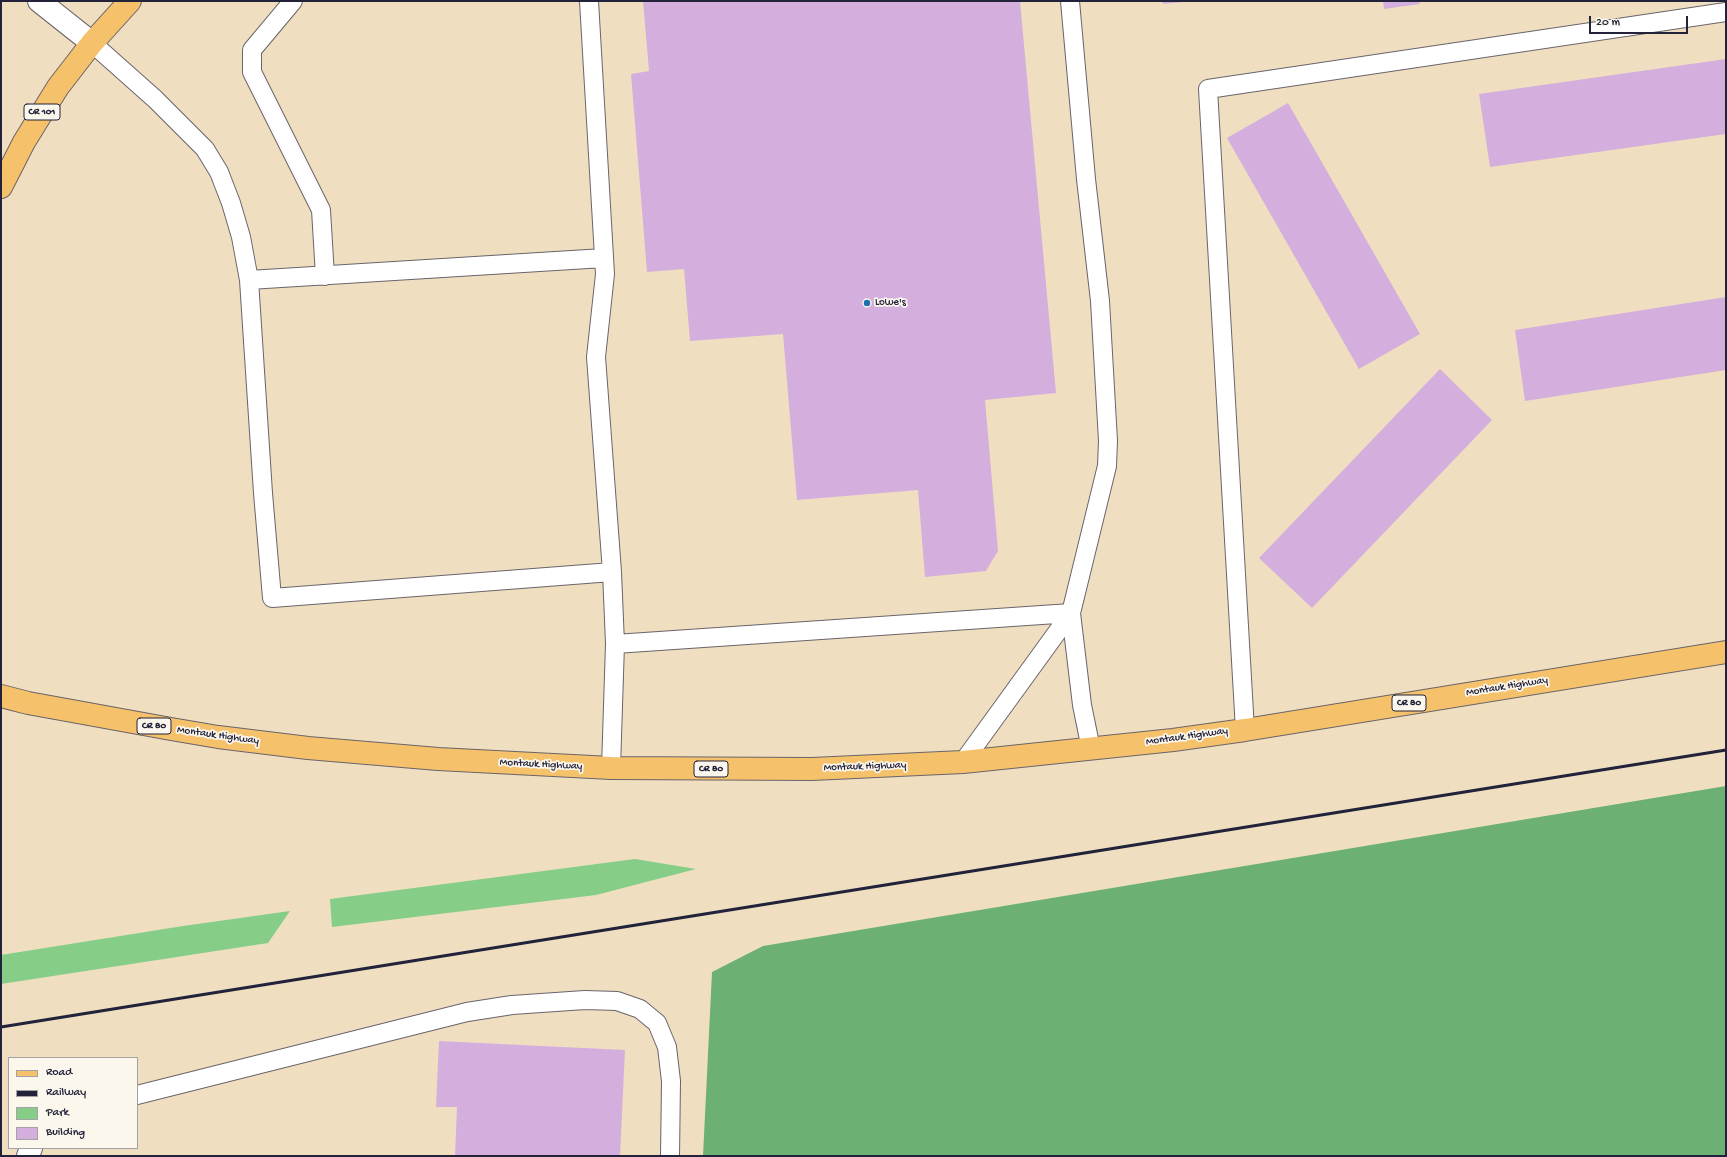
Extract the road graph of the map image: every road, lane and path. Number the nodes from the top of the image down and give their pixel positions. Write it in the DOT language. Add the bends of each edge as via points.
graph roads {
  1 [pos="39,1"];
  2 [pos="130,1"];
  3 [pos="293,1"];
  4 [pos="589,1"];
  5 [pos="1070,1"];
  6 [pos="1726,12"];
  7 [pos="92,43"];
  8 [pos="1,187"];
  9 [pos="604,258"];
  10 [pos="325,276"];
  11 [pos="249,280"];
  12 [pos="612,572"];
  13 [pos="1071,613"];
  14 [pos="615,644"];
  15 [pos="1726,652"];
  16 [pos="1,696"];
  17 [pos="1245,730"];
  18 [pos="1091,749"];
  19 [pos="963,762"];
  20 [pos="611,768"];
  21 [pos="138,1095"];
  22 [pos="670,1156"];
  1 -- 7 [label="street"];
  2 -- 7 [label="main road, CR 101"];
  3 -- 10 [label="lane" via="252,50 252,72 321,210"];
  4 -- 9 [label="lane"];
  5 -- 13 [label="lane" via="1100,301 1108,441 1107,466"];
  6 -- 17 [label="lane" via="1208,88"];
  7 -- 8 [label="main road, CR 101" via="58,87 24,142"];
  7 -- 11 [label="lane" via="155,99 205,149 219,172 231,203"];
  9 -- 10 [label="lane"];
  9 -- 12 [label="lane" via="605,274 596,357"];
  10 -- 11 [label="lane"];
  11 -- 12 [label="lane" via="272,598"];
  12 -- 14 [label="lane"];
  13 -- 14 [label="lane"];
  13 -- 18 [label="lane" via="1082,705"];
  13 -- 19 [label="lane"];
  14 -- 20 [label="lane"];
  15 -- 17 [label="main road, Montauk Highway / CR 80"];
  16 -- 20 [label="main road, Montauk Highway / CR 80" via="109,718 259,743 438,759"];
  17 -- 18 [label="main road, Montauk Highway / CR 80"];
  18 -- 19 [label="main road, Montauk Highway / CR 80"];
  19 -- 20 [label="main road, Montauk Highway / CR 80" via="812,769"];
  21 -- 22 [label="lane" via="467,1012 512,1005 585,1000 617,1001 640,1009 657,1023 667,1047 671,1081"];
}
